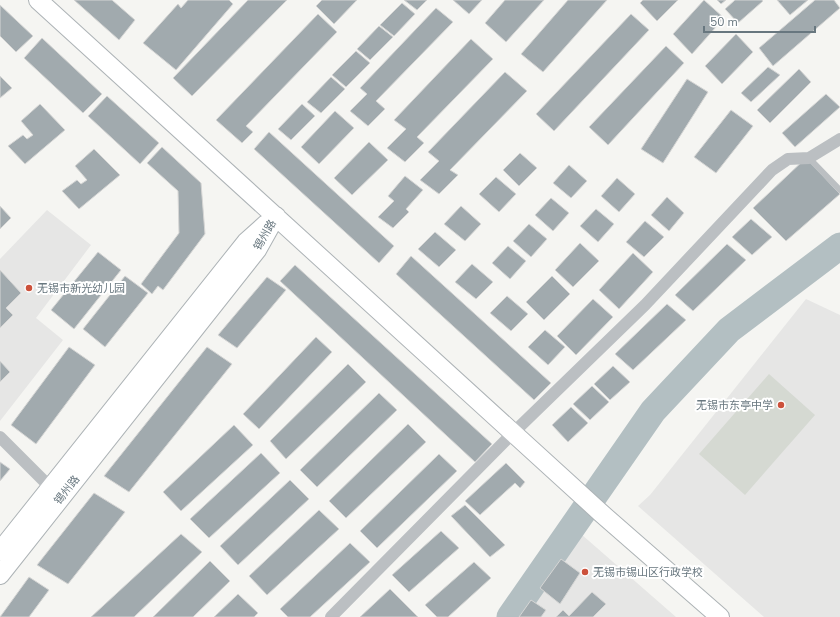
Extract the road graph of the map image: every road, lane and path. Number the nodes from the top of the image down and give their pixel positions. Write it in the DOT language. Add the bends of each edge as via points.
graph roads {
  1 [pos="38,0"];
  2 [pos="840,140"];
  3 [pos="810,158"];
  4 [pos="840,190"];
  5 [pos="276,216"];
  6 [pos="513,433"];
  7 [pos="0,437"];
  8 [pos="56,493"];
  9 [pos="0,551"];
  10 [pos="0,575"];
  11 [pos="331,617"];
  12 [pos="720,617"];
  1 -- 5 [label="street"];
  2 -- 3 [label="street"];
  3 -- 4 [label="lane"];
  3 -- 6 [label="street" via="788,159 772,170 645,305"];
  5 -- 6 [label="street"];
  5 -- 8 [label="street, 锡州路" via="246,242"];
  6 -- 11 [label="street"];
  6 -- 12 [label="street"];
  7 -- 8 [label="street"];
  8 -- 9 [label="street, 锡州路"];
  8 -- 10 [label="street, 锡州路"];
}
